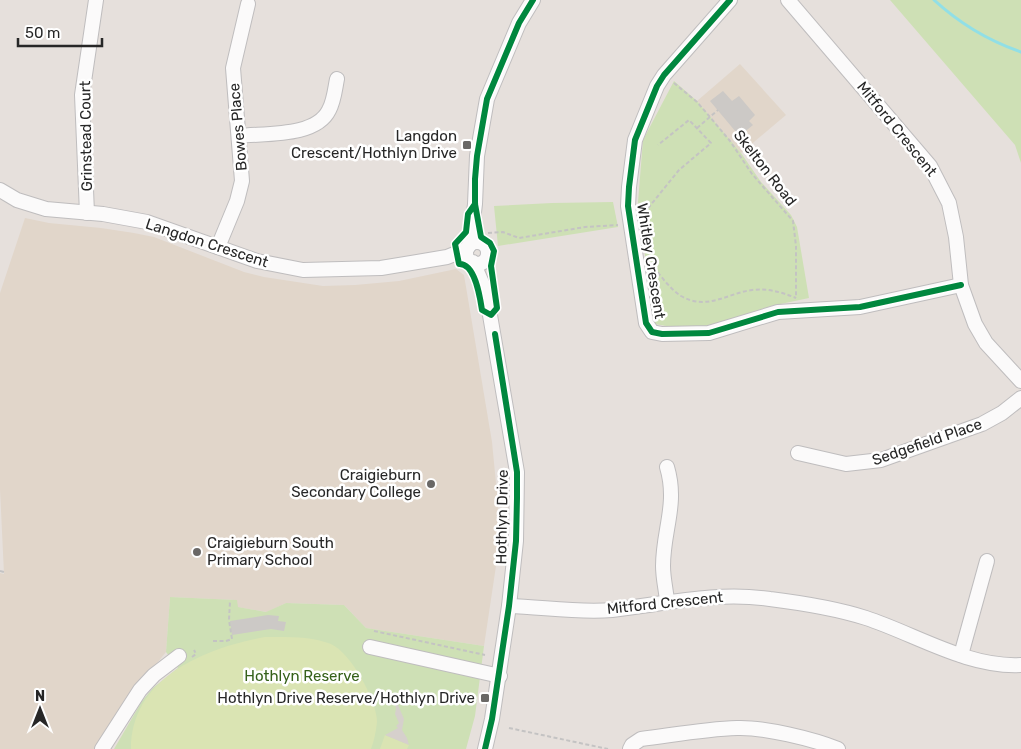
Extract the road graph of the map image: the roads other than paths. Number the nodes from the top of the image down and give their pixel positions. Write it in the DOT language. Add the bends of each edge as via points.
graph roads {
  1 [pos="96,0"];
  2 [pos="533,0"];
  3 [pos="730,0"];
  4 [pos="788,0"];
  5 [pos="248,4"];
  6 [pos="337,80"];
  7 [pos="239,136"];
  8 [pos="0,190"];
  9 [pos="87,213"];
  10 [pos="218,247"];
  11 [pos="478,248"];
  12 [pos="961,285"];
  13 [pos="1021,381"];
  14 [pos="1021,398"];
  15 [pos="798,452"];
  16 [pos="667,467"];
  17 [pos="987,561"];
  18 [pos="667,601"];
  19 [pos="509,606"];
  20 [pos="370,647"];
  21 [pos="961,654"];
  22 [pos="180,656"];
  23 [pos="1021,665"];
  24 [pos="500,676"];
  25 [pos="102,749"];
  26 [pos="485,749"];
  27 [pos="630,749"];
  28 [pos="838,749"];
  1 -- 9 [label="street, Grinstead Court" via="82,95"];
  2 -- 11 [label="street, Hothlyn Drive" via="519,23 486,99 477,156 475,204"];
  3 -- 12 [label="street, Whitley Crescent" via="664,75 637,134 628,206 646,323 652,332 709,333 778,312 860,307"];
  4 -- 12 [label="street, Mitford Crescent" via="930,166 949,203"];
  5 -- 7 [label="street, Bowes Place" via="234,68"];
  6 -- 7 [label="street" via="331,108 317,124 300,130"];
  7 -- 10 [label="street, Bowes Place" via="242,181 238,202"];
  8 -- 9 [label="street, Langdon Crescent" via="17,200 46,209"];
  9 -- 10 [label="street, Langdon Crescent" via="147,222"];
  10 -- 11 [label="street, Langdon Crescent" via="257,261 304,270 381,268 447,257"];
  11 -- 19 [label="street, Hothlyn Drive" via="487,278 485,286 517,472 516,541"];
  12 -- 13 [label="street, Mitford Crescent" via="975,324 986,343"];
  14 -- 15 [label="street, Sedgefield Place" via="982,424 881,460 846,464"];
  16 -- 18 [label="street" via="672,496 663,566"];
  17 -- 21 [label="street"];
  18 -- 19 [label="street, Mitford Crescent" via="609,610"];
  18 -- 21 [label="street, Mitford Crescent" via="728,596 768,598 830,609 866,618 930,645"];
  19 -- 24 [label="street, Hothlyn Drive"];
  20 -- 24 [label="street"];
  21 -- 23 [label="street, Mitford Crescent" via="999,664"];
  22 -- 25 [label="street" via="144,685"];
  24 -- 26 [label="street, Hothlyn Drive"];
  27 -- 28 [label="street" via="641,739 738,728 819,741"];
}
